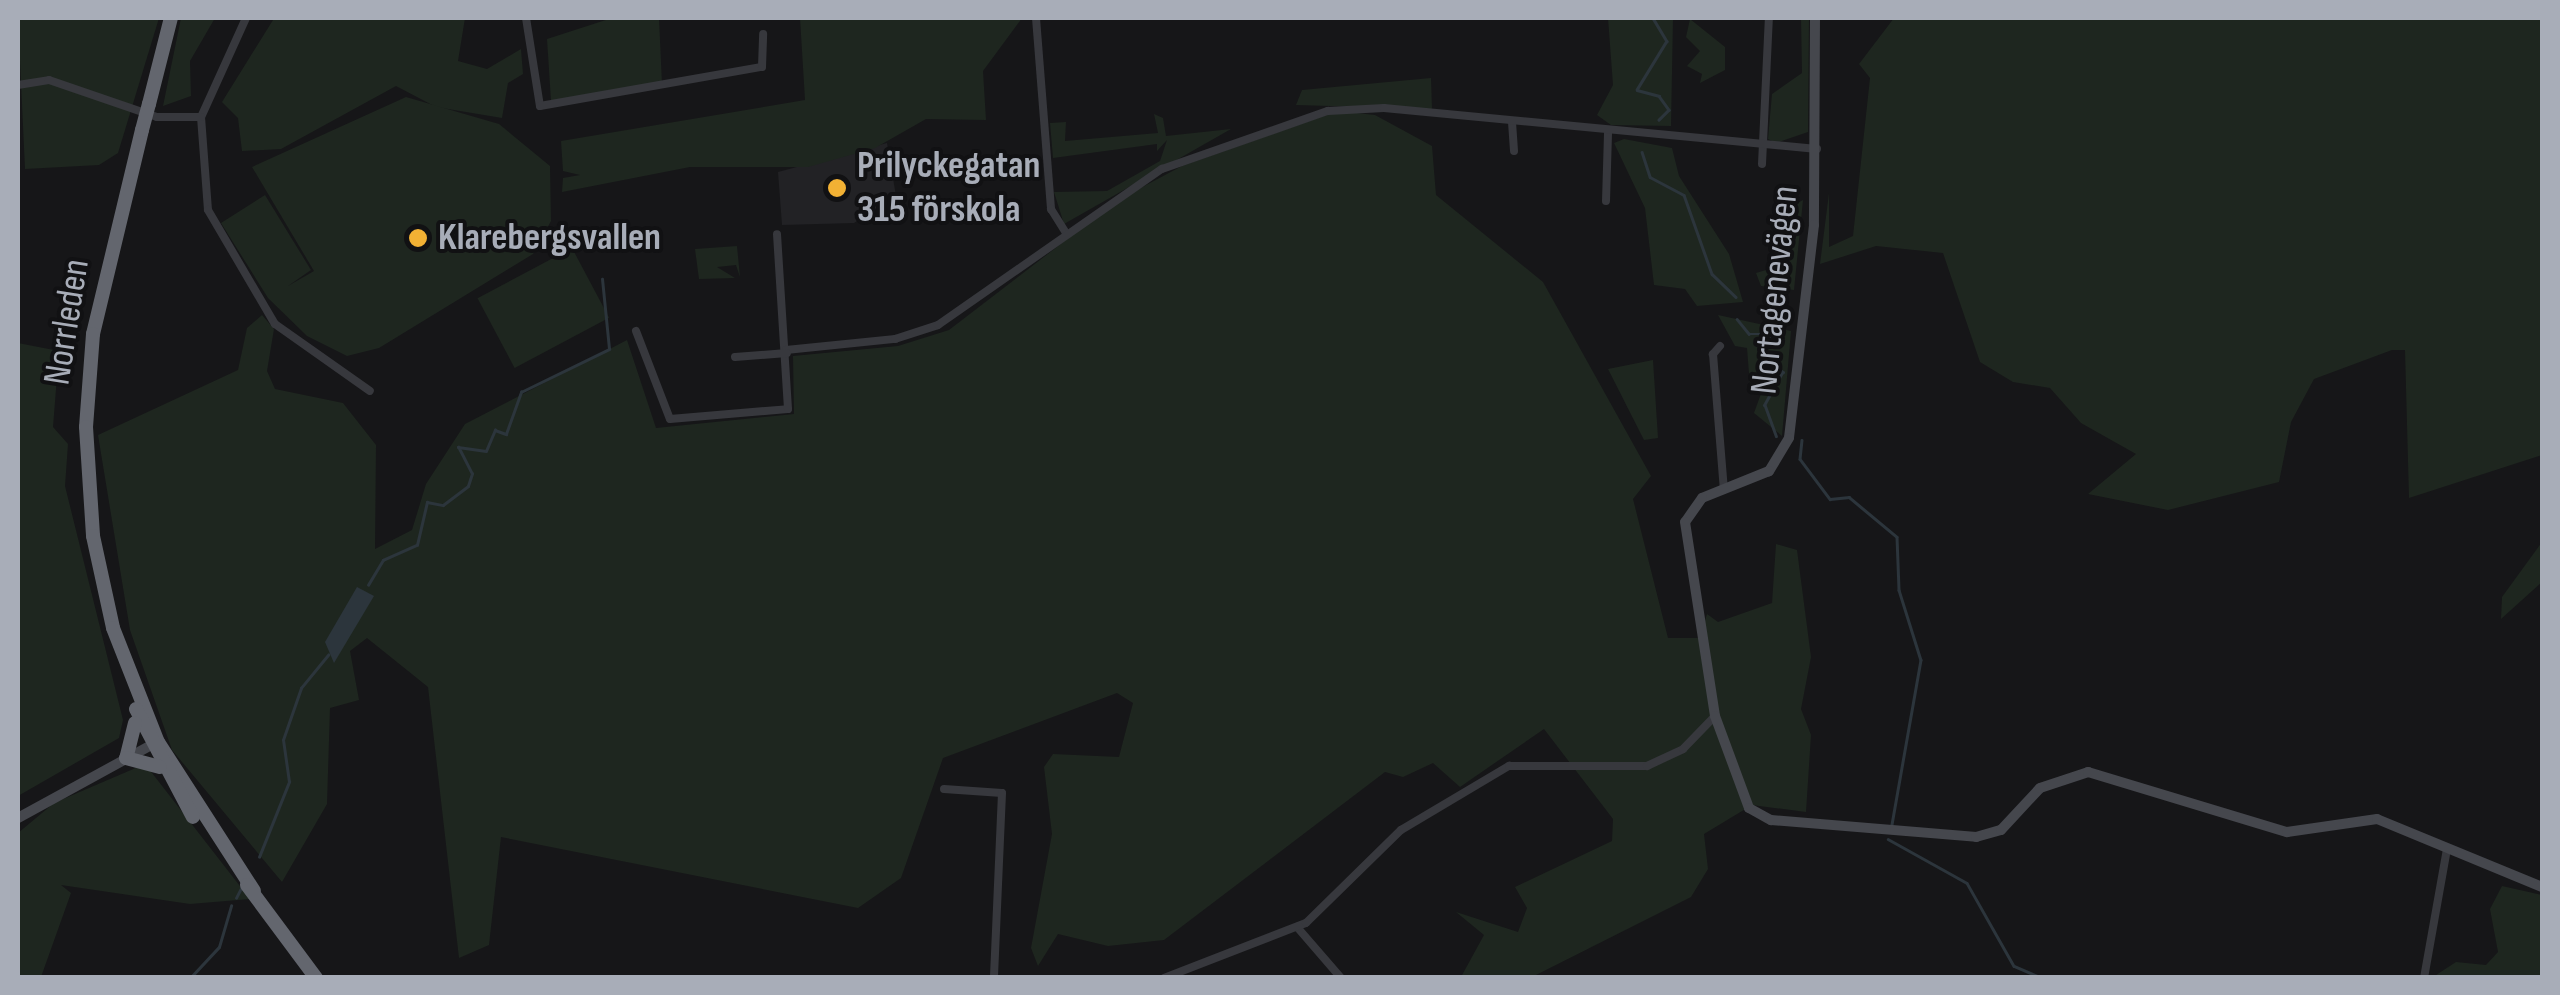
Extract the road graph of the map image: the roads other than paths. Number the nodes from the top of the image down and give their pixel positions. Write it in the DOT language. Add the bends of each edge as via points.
graph roads {
  1 [pos="171,18"];
  2 [pos="246,18"];
  3 [pos="526,18"];
  4 [pos="1036,18"];
  5 [pos="1769,18"];
  6 [pos="1815,18"];
  7 [pos="763,34"];
  8 [pos="18,85"];
  9 [pos="200,117"];
  10 [pos="1512,122"];
  11 [pos="1608,133"];
  12 [pos="1762,146"];
  13 [pos="1817,149"];
  14 [pos="1514,151"];
  15 [pos="1762,164"];
  16 [pos="1606,201"];
  17 [pos="1066,233"];
  18 [pos="778,234"];
  19 [pos="636,332"];
  20 [pos="1720,346"];
  21 [pos="786,351"];
  22 [pos="735,357"];
  23 [pos="370,392"];
  24 [pos="1724,490"];
  25 [pos="117,641"];
  26 [pos="132,698"];
  27 [pos="1715,716"];
  28 [pos="154,744"];
  29 [pos="126,758"];
  30 [pos="161,768"];
  31 [pos="944,789"];
  32 [pos="18,818"];
  33 [pos="2448,849"];
  34 [pos="2542,887"];
  35 [pos="254,890"];
  36 [pos="1297,926"];
  37 [pos="316,978"];
  38 [pos="994,978"];
  39 [pos="1164,978"];
  40 [pos="1342,978"];
  41 [pos="2424,978"];
  1 -- 25 [label="highway, Norrleden, bridge" via="100,299 87,400 91,520"];
  2 -- 9 [label="street"];
  3 -- 7 [label="street" via="536,103 550,106 762,67"];
  4 -- 17 [label="street" via="1051,209"];
  5 -- 12 [label="street"];
  6 -- 13 [label="street, Nortagenevägen"];
  8 -- 9 [label="street" via="49,80 157,117"];
  9 -- 23 [label="street" via="208,210 259,306 296,345 358,375"];
  10 -- 11 [label="street"];
  10 -- 14 [label="street"];
  10 -- 17 [label="street" via="1384,108 1293,118 1189,155"];
  11 -- 12 [label="street"];
  11 -- 16 [label="street"];
  12 -- 13 [label="street"];
  12 -- 15 [label="street"];
  13 -- 24 [label="street, Nortagenevägen" via="1789,438 1769,472"];
  17 -- 21 [label="street" via="938,325"];
  18 -- 21 [label="street"];
  19 -- 21 [label="street" via="664,415 676,420 788,409"];
  20 -- 24 [label="street"];
  21 -- 22 [label="street"];
  24 -- 27 [label="street, Nortagenevägen" via="1689,511"];
  25 -- 26 [label="highway, Norrleden"];
  25 -- 28 [label="highway, Norrleden"];
  26 -- 28 [label="highway, Norrleden"];
  26 -- 29 [label="highway" via="136,740"];
  27 -- 33 [label="street" via="1742,797 1768,819 1976,837 2001,830 2040,788 2085,772 2287,832 2371,818"];
  27 -- 36 [label="street" via="1684,749 1647,766 1509,766 1401,830"];
  28 -- 29 [label="street"];
  28 -- 30 [label="highway, Norrleden"];
  28 -- 35 [label="highway, Norrleden"];
  29 -- 30 [label="highway"];
  29 -- 32 [label="street"];
  30 -- 35 [label="highway, Norrleden"];
  31 -- 38 [label="street" via="1002,793"];
  33 -- 34 [label="street"];
  33 -- 41 [label="street"];
  35 -- 37 [label="highway, Norrleden"];
  36 -- 39 [label="street"];
  36 -- 40 [label="street"];
}
